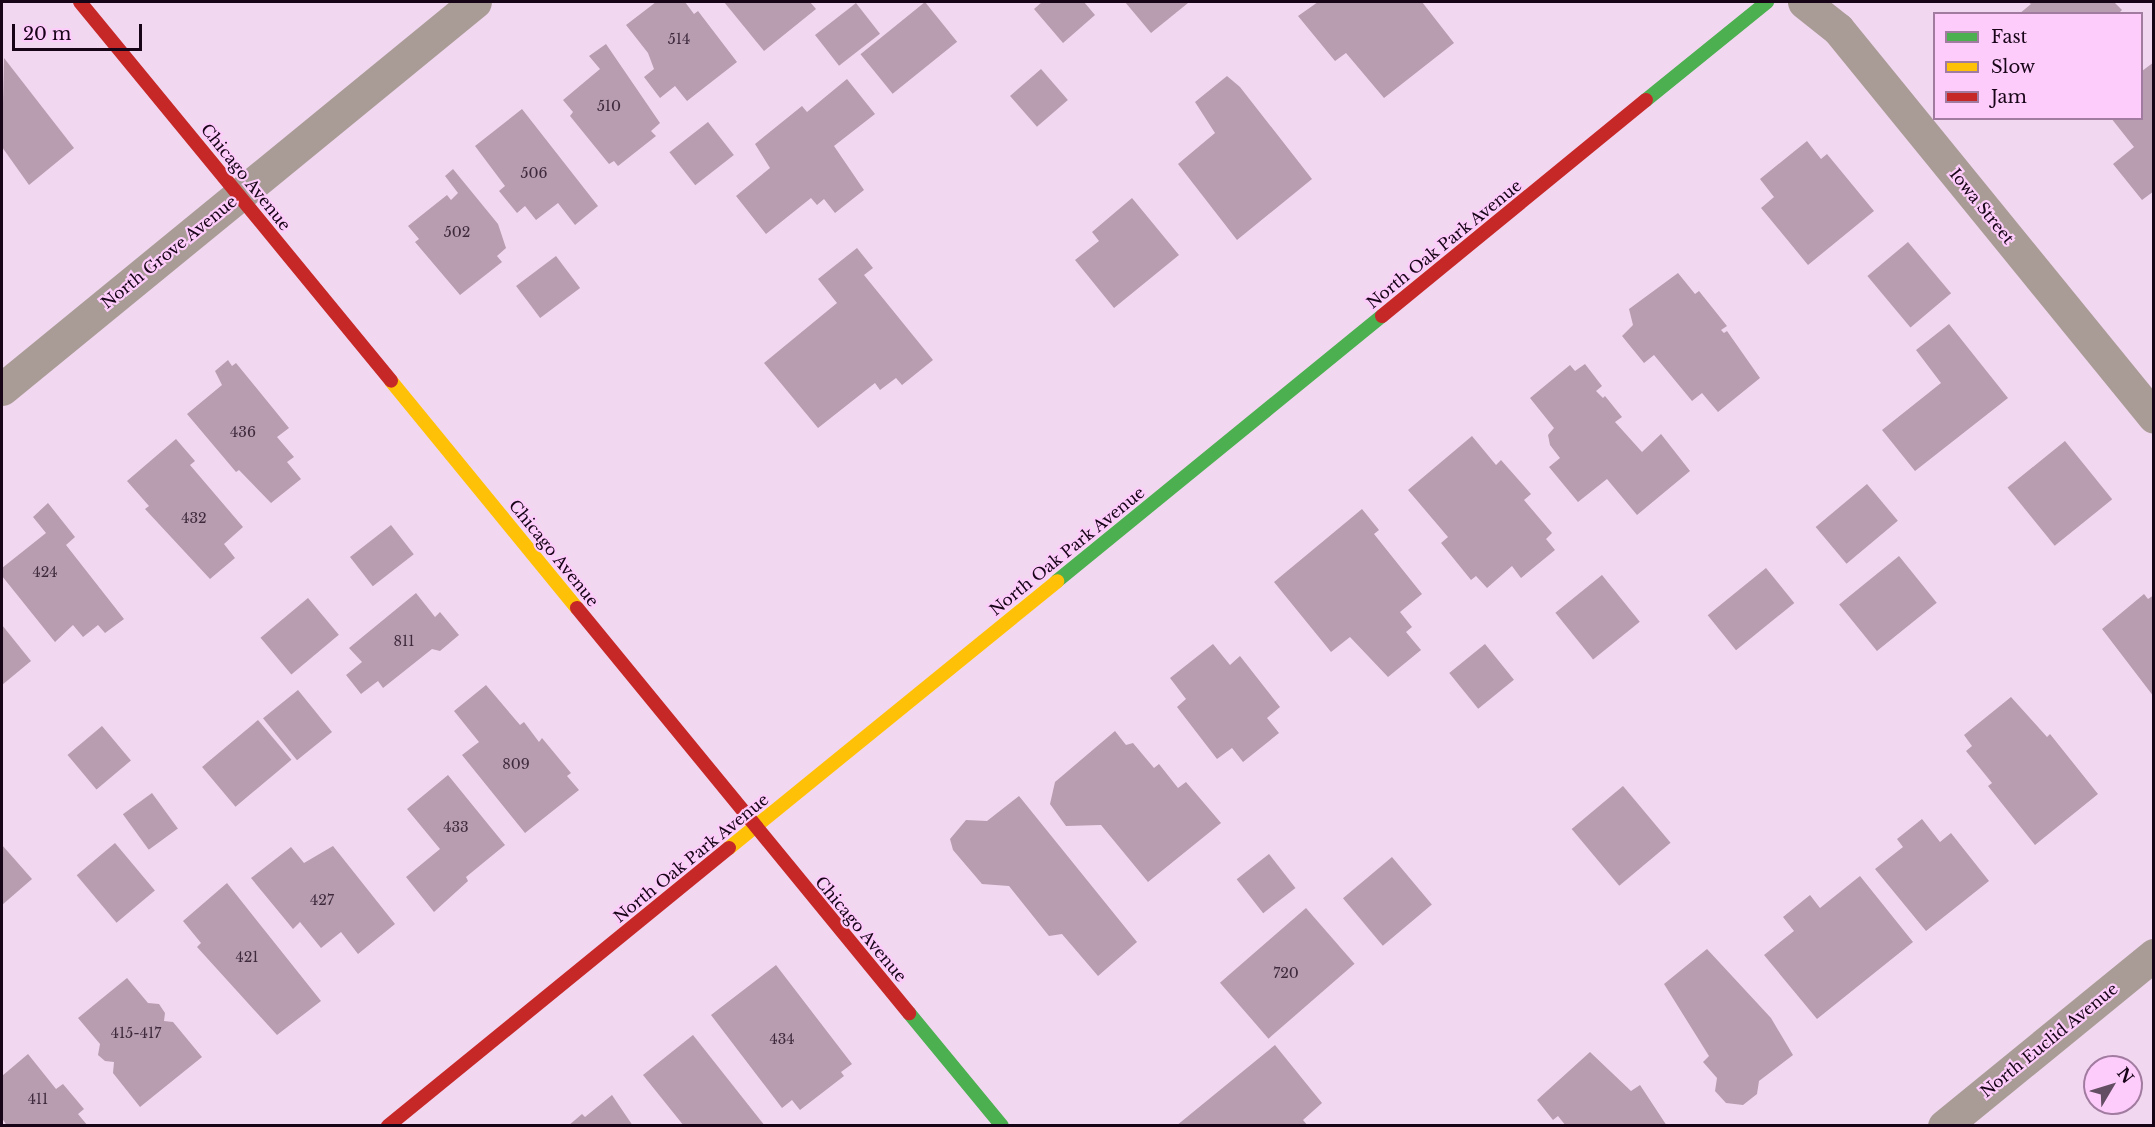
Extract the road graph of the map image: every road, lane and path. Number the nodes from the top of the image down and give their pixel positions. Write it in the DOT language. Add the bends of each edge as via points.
graph roads {
  1 [pos="80,2"];
  2 [pos="475,2"];
  3 [pos="1767,2"];
  4 [pos="1804,2"];
  5 [pos="239,195"];
  6 [pos="2,389"];
  7 [pos="2154,417"];
  8 [pos="756,826"];
  9 [pos="2154,955"];
  10 [pos="388,1125"];
  11 [pos="1002,1125"];
  12 [pos="1944,1125"];
  1 -- 5 [label="street, Chicago Avenue"];
  2 -- 5 [label="street, North Grove Avenue"];
  3 -- 8 [label="street, North Oak Park Avenue"];
  4 -- 7 [label="street, Iowa Street" via="1838,29"];
  5 -- 6 [label="street, North Grove Avenue"];
  5 -- 8 [label="street, Chicago Avenue"];
  8 -- 10 [label="street, North Oak Park Avenue"];
  8 -- 11 [label="street, Chicago Avenue"];
  9 -- 12 [label="street, North Euclid Avenue"];
}
